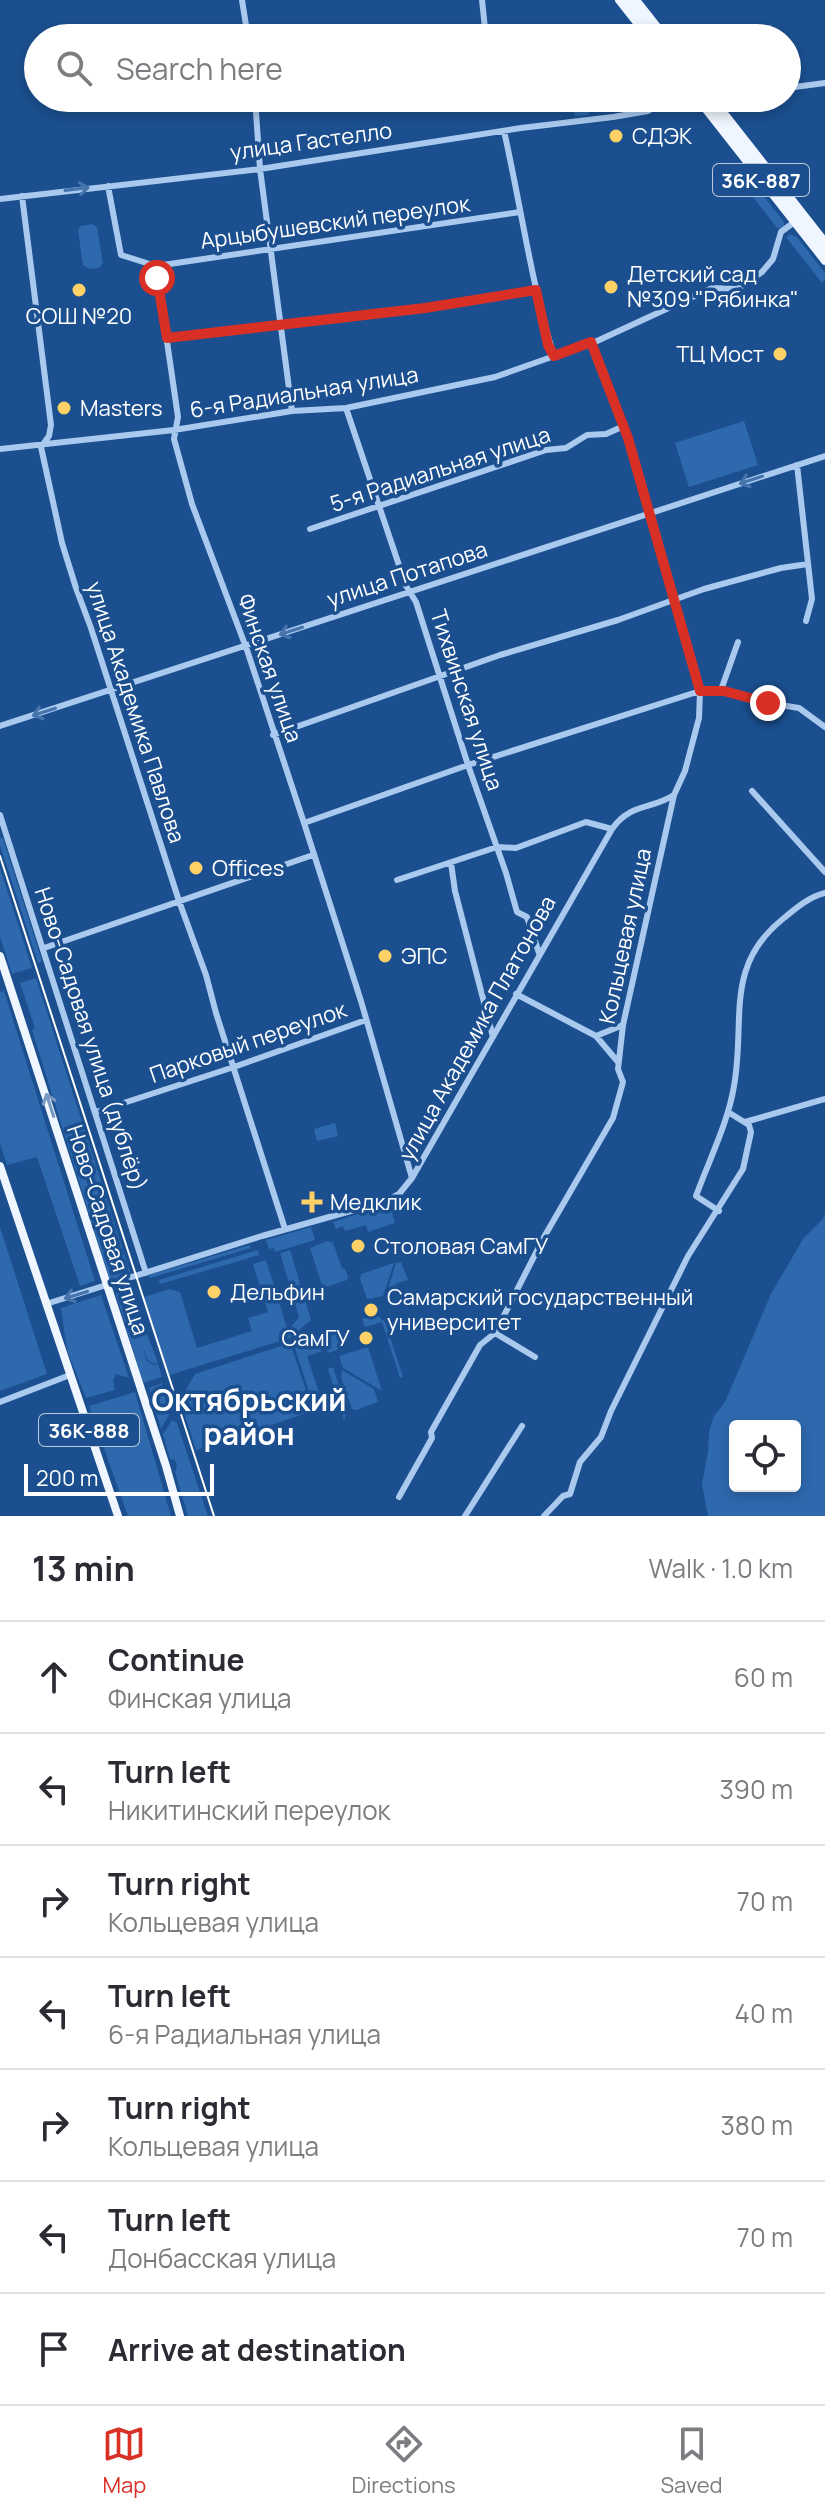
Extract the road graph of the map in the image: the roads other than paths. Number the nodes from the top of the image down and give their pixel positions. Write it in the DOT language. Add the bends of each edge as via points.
graph roads {
  1 [pos="242,0"];
  2 [pos="482,0"];
  3 [pos="619,0"];
  4 [pos="627,0"];
  5 [pos="636,0"];
  6 [pos="246,24"];
  7 [pos="484,24"];
  8 [pos="638,24"];
  9 [pos="646,24"];
  10 [pos="655,24"];
  11 [pos="825,83"];
  12 [pos="801,86"];
  13 [pos="256,112"];
  14 [pos="641,112"];
  15 [pos="708,112"];
  16 [pos="715,112"];
  17 [pos="723,112"];
  18 [pos="504,131"];
  19 [pos="260,169"];
  20 [pos="108,186"];
  21 [pos="22,196"];
  22 [pos="0,199"];
  23 [pos="520,212"];
  24 [pos="797,220"];
  25 [pos="825,242"];
  26 [pos="273,251"];
  27 [pos="825,251"];
  28 [pos="825,261"];
  29 [pos="156,266"];
  30 [pos="536,290"];
  31 [pos="282,325"];
  32 [pos="167,338"];
  33 [pos="591,342"];
  34 [pos="554,356"];
  35 [pos="346,408"];
  36 [pos="292,411"];
  37 [pos="624,426"];
  38 [pos="174,430"];
  39 [pos="41,447"];
  40 [pos="0,449"];
  41 [pos="825,456"];
  42 [pos="797,465"];
  43 [pos="379,507"];
  44 [pos="648,514"];
  45 [pos="310,529"];
  46 [pos="808,564"];
  47 [pos="410,592"];
  48 [pos="675,600"];
  49 [pos="806,621"];
  50 [pos="738,642"];
  51 [pos="245,646"];
  52 [pos="440,677"];
  53 [pos="110,690"];
  54 [pos="721,690"];
  55 [pos="700,691"];
  56 [pos="0,726"];
  57 [pos="825,727"];
  58 [pos="273,735"];
  59 [pos="468,765"];
  60 [pos="752,791"];
  61 [pos="674,795"];
  62 [pos="0,815"];
  63 [pos="304,823"];
  64 [pos="612,829"];
  65 [pos="497,847"];
  66 [pos="313,855"];
  67 [pos="451,863"];
  68 [pos="825,872"];
  69 [pos="397,880"];
  70 [pos="825,893"];
  71 [pos="179,901"];
  72 [pos="44,948"];
  73 [pos="539,953"];
  74 [pos="0,956"];
  75 [pos="516,994"];
  76 [pos="366,1020"];
  77 [pos="623,1025"];
  78 [pos="596,1036"];
  79 [pos="493,1037"];
  80 [pos="618,1062"];
  81 [pos="234,1067"];
  82 [pos="825,1099"];
  83 [pos="96,1112"];
  84 [pos="728,1112"];
  85 [pos="745,1122"];
  86 [pos="0,1166"];
  87 [pos="412,1178"];
  88 [pos="719,1211"];
  89 [pos="285,1229"];
  90 [pos="146,1273"];
  91 [pos="106,1286"];
  92 [pos="46,1304"];
  93 [pos="495,1333"];
  94 [pos="535,1357"];
  95 [pos="70,1375"];
  96 [pos="0,1402"];
  97 [pos="522,1426"];
  98 [pos="399,1497"];
  99 [pos="118,1516"];
  100 [pos="180,1516"];
  101 [pos="465,1516"];
  102 [pos="544,1516"];
  1 -- 6 [label="street"];
  2 -- 7 [label="street"];
  3 -- 8 [label="main road"];
  4 -- 9 [label="main road"];
  5 -- 10 [label="main road"];
  11 -- 12 [label="street"];
  13 -- 19 [label="street"];
  14 -- 18 [label="street, улица Гастелло"];
  15 -- 24 [label="main road, 36К-887"];
  16 -- 24 [label="main road, 36К-887"];
  17 -- 25 [label="main road, 36К-887"];
  18 -- 19 [label="street, улица Гастелло"];
  18 -- 23 [label="street"];
  19 -- 20 [label="street, улица Гастелло"];
  19 -- 26 [label="street"];
  21 -- 20 [label="street, улица Гастелло, one-way"];
  20 -- 29 [label="street" via="121,255"];
  21 -- 22 [label="street, улица Гастелло"];
  21 -- 39 [label="street, улица Академика Павлова" via="51,425"];
  23 -- 26 [label="street, Арцыбушевский переулок"];
  23 -- 30 [label="street"];
  24 -- 27 [label="main road, 36К-887"];
  24 -- 28 [label="main road, 36К-887"];
  24 -- 33 [label="street, 6-я Радиальная улица" via="781,232 773,259 762,272 737,289 712,288"];
  26 -- 29 [label="street, Арцыбушевский переулок"];
  26 -- 31 [label="street"];
  29 -- 32 [label="street, Финская улица"];
  30 -- 31 [label="street"];
  30 -- 34 [label="street"];
  31 -- 32 [label="street"];
  31 -- 36 [label="street"];
  32 -- 38 [label="street, Финская улица" via="178,417"];
  33 -- 34 [label="street, 6-я Радиальная улица"];
  33 -- 37 [label="street, Кольцевая улица"];
  34 -- 35 [label="street, 6-я Радиальная улица" via="495,377"];
  35 -- 36 [label="street, 6-я Радиальная улица"];
  35 -- 43 [label="street, Тихвинская улица"];
  36 -- 38 [label="street, 6-я Радиальная улица"];
  37 -- 43 [label="street, 5-я Радиальная улица"];
  37 -- 44 [label="street, Кольцевая улица"];
  38 -- 39 [label="street, 6-я Радиальная улица"];
  38 -- 51 [label="street, Финская улица" via="192,504"];
  39 -- 40 [label="street, 6-я Радиальная улица"];
  39 -- 53 [label="street, улица Академика Павлова" via="62,543"];
  41 -- 42 [label="street, улица Потапова"];
  42 -- 44 [label="street, улица Потапова, one-way"];
  42 -- 46 [label="street"];
  43 -- 45 [label="street, 5-я Радиальная улица"];
  43 -- 47 [label="street, Тихвинская улица"];
  44 -- 47 [label="street, улица Потапова"];
  44 -- 48 [label="street, Кольцевая улица"];
  46 -- 48 [label="street"];
  46 -- 49 [label="street" via="812,599"];
  47 -- 51 [label="street, улица Потапова, one-way"];
  47 -- 52 [label="street, Тихвинская улица"];
  48 -- 52 [label="street"];
  48 -- 55 [label="street, Кольцевая улица"];
  50 -- 54 [label="street"];
  51 -- 53 [label="street, улица Потапова"];
  51 -- 58 [label="street, Финская улица"];
  52 -- 58 [label="street"];
  52 -- 59 [label="street, Тихвинская улица"];
  53 -- 56 [label="street, улица Потапова, one-way"];
  53 -- 71 [label="street, улица Академика Павлова"];
  54 -- 55 [label="street"];
  54 -- 57 [label="street" via="799,708"];
  55 -- 59 [label="street"];
  55 -- 61 [label="street, Кольцевая улица" via="699,718"];
  58 -- 63 [label="street, Финская улица"];
  59 -- 63 [label="street"];
  59 -- 65 [label="street, Тихвинская улица"];
  60 -- 68 [label="street"];
  61 -- 64 [label="street, улица Академика Платонова" via="628,812"];
  61 -- 77 [label="street, Кольцевая улица"];
  62 -- 72 [label="street, Ново-Садовая улица (дублёр)"];
  63 -- 66 [label="street, Финская улица"];
  64 -- 65 [label="street" via="586,822 516,848"];
  64 -- 73 [label="street, улица Академика Платонова"];
  65 -- 67 [label="street"];
  65 -- 73 [label="street, Тихвинская улица" via="517,912 527,917"];
  66 -- 71 [label="street"];
  66 -- 76 [label="street, Финская улица"];
  67 -- 69 [label="street"];
  67 -- 79 [label="street"];
  70 -- 84 [label="street" via="778,922 748,957"];
  71 -- 72 [label="street"];
  71 -- 81 [label="street, улица Академика Павлова"];
  72 -- 83 [label="street, Ново-Садовая улица (дублёр)"];
  73 -- 75 [label="street, улица Академика Платонова"];
  91 -- 74 [label="main road, Ново-Садовая улица / 36К-888, one-way"];
  75 -- 78 [label="street"];
  75 -- 79 [label="street, улица Академика Платонова"];
  76 -- 81 [label="street, Парковый переулок"];
  76 -- 87 [label="street, Финская улица"];
  77 -- 78 [label="street"];
  77 -- 80 [label="street, Кольцевая улица"];
  78 -- 80 [label="street"];
  79 -- 87 [label="street, улица Академика Платонова"];
  80 -- 93 [label="street, Кольцевая улица" via="623,1082 613,1118"];
  81 -- 83 [label="street, Парковый переулок"];
  81 -- 89 [label="street, улица Академика Павлова"];
  82 -- 85 [label="street"];
  83 -- 90 [label="street, Ново-Садовая улица (дублёр)"];
  84 -- 85 [label="street"];
  84 -- 88 [label="street" via="696,1196"];
  85 -- 88 [label="street" via="751,1132 748,1155"];
  86 -- 92 [label="main road, 36К-888"];
  87 -- 89 [label="street, улица Академика Платонова" via="386,1201"];
  88 -- 102 [label="street" via="688,1256 601,1437 580,1462 570,1494"];
  89 -- 90 [label="street, улица Академика Платонова"];
  90 -- 91 [label="street, улица Академика Платонова"];
  91 -- 92 [label="street, улица Академика Платонова, one-way"];
  91 -- 100 [label="main road, Ново-Садовая улица / 36К-888"];
  92 -- 95 [label="main road, 36К-888"];
  93 -- 94 [label="street"];
  93 -- 98 [label="street, Кольцевая улица" via="480,1345 451,1394"];
  95 -- 96 [label="street"];
  95 -- 99 [label="main road, 36К-888"];
  97 -- 101 [label="street"];
}
